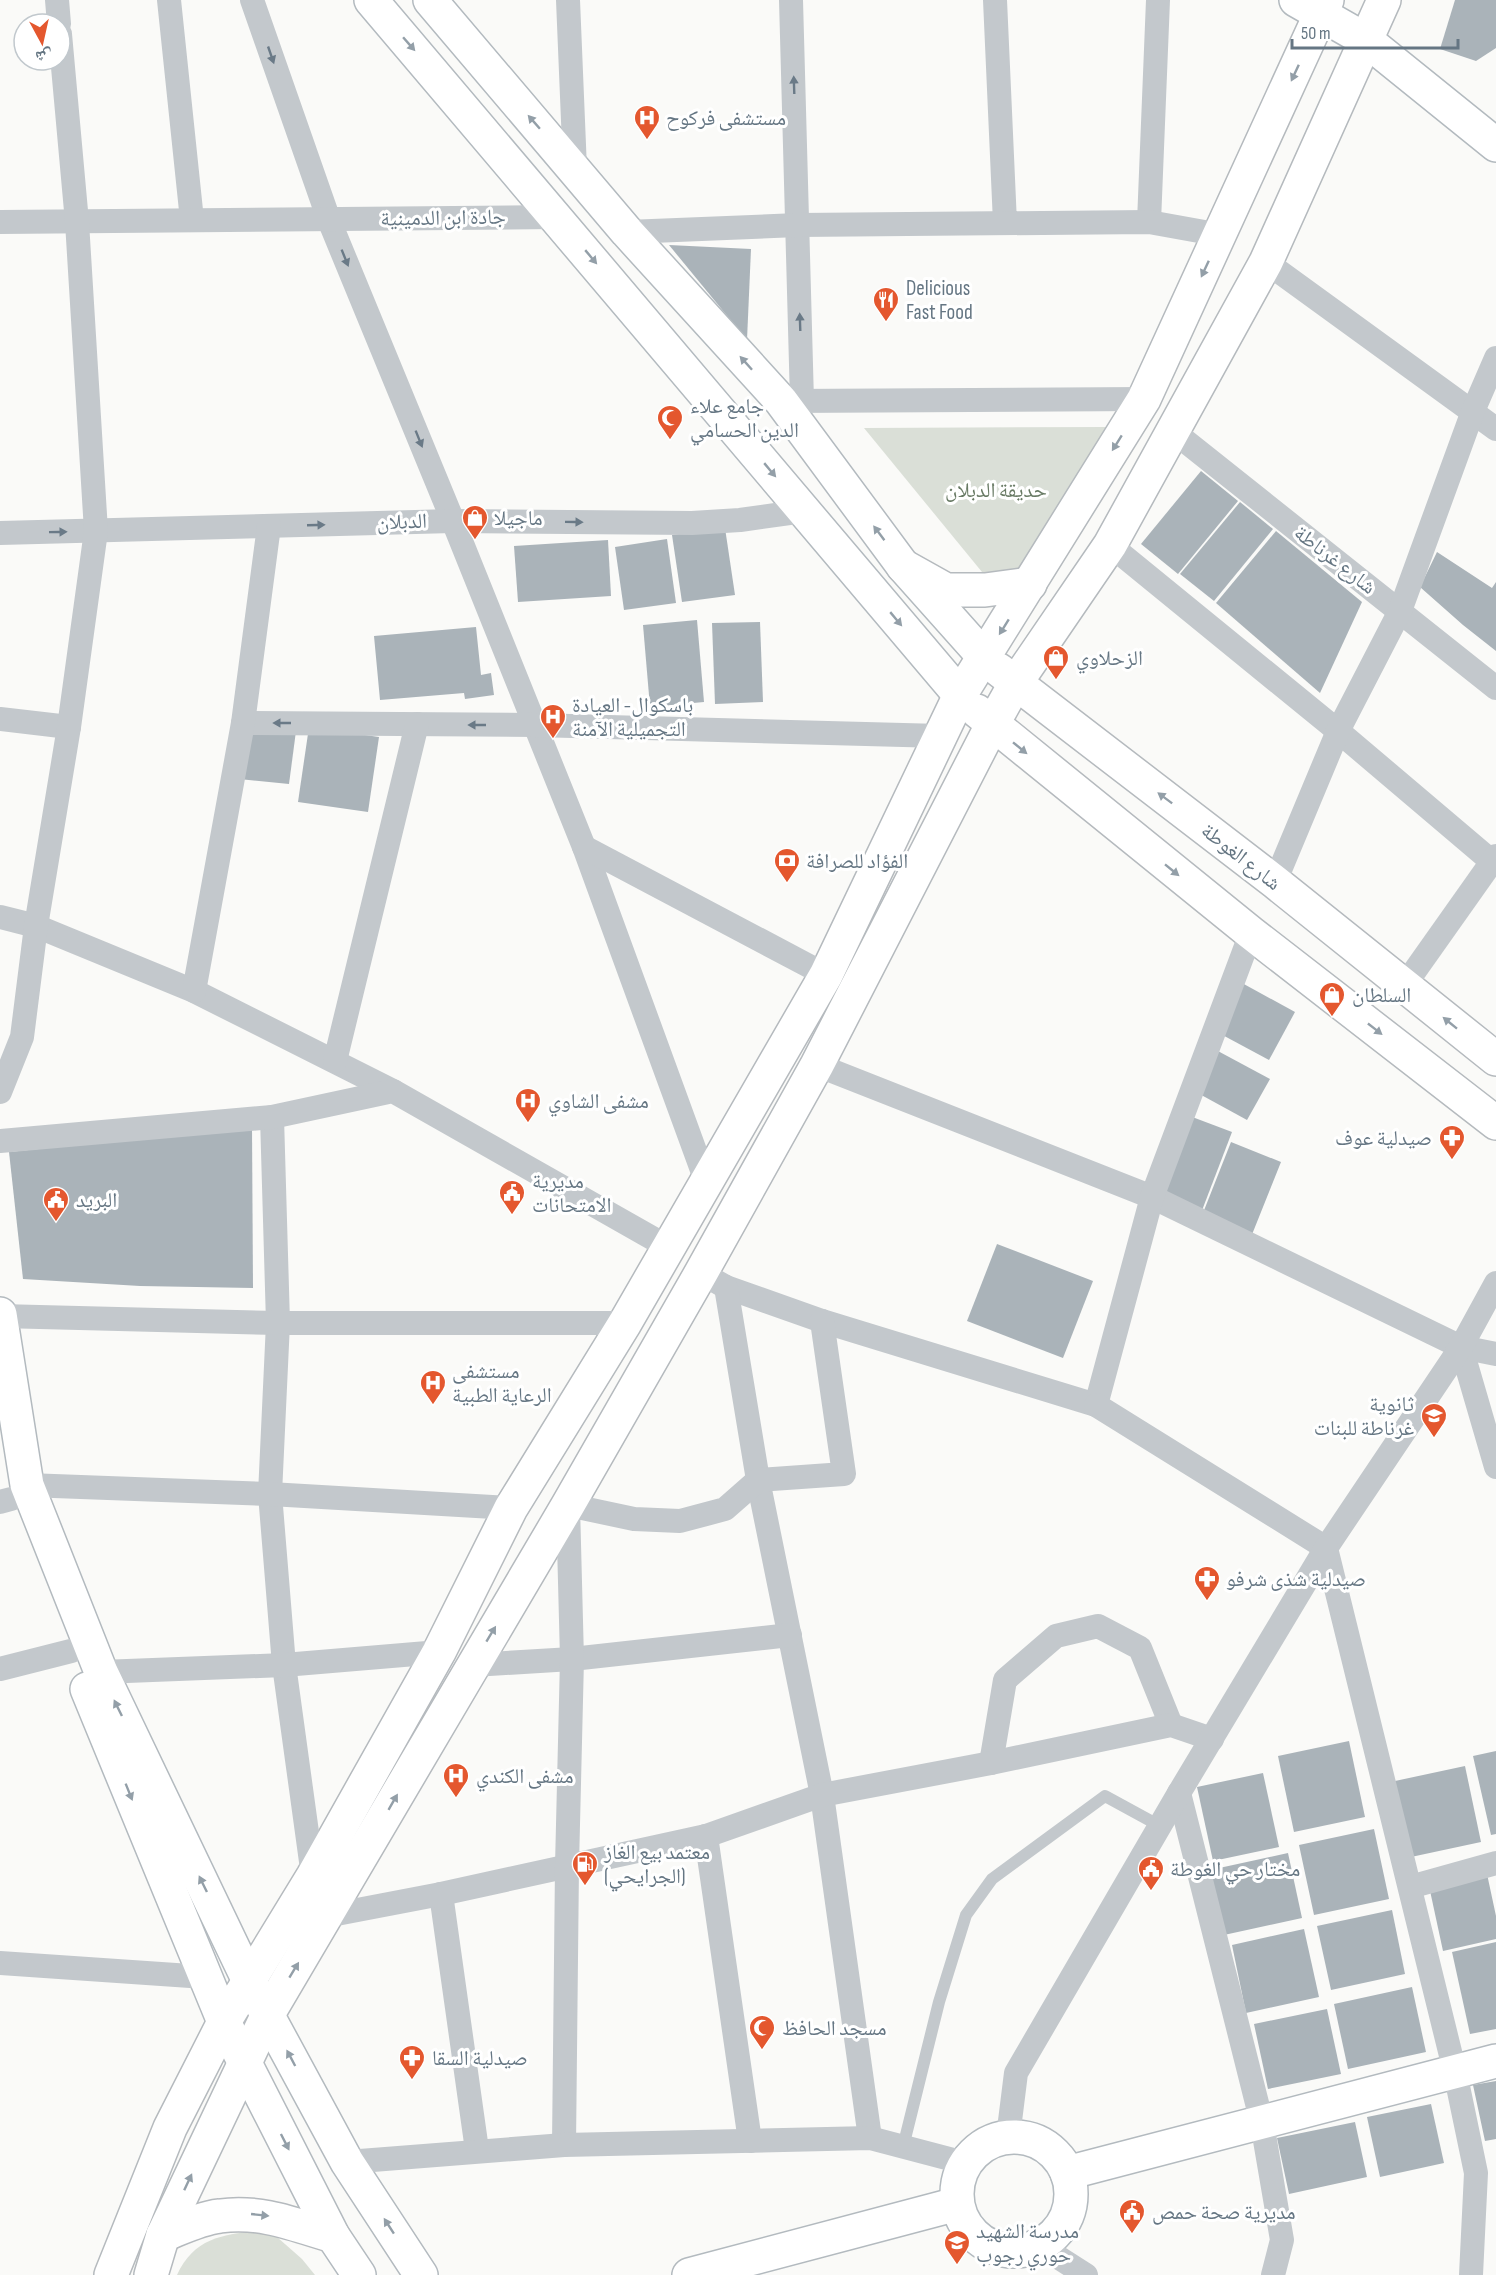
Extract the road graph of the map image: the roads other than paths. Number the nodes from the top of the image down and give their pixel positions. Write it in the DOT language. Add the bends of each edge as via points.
graph roads {
  1 [pos="169,0"];
  2 [pos="252,0"];
  3 [pos="371,0"];
  4 [pos="430,0"];
  5 [pos="567,0"];
  6 [pos="791,0"];
  7 [pos="995,0"];
  8 [pos="1158,0"];
  9 [pos="1384,0"];
  10 [pos="1315,5"];
  11 [pos="1366,40"];
  12 [pos="63,72"];
  13 [pos="1496,145"];
  14 [pos="575,169"];
  15 [pos="557,217"];
  16 [pos="192,220"];
  17 [pos="329,220"];
  18 [pos="0,222"];
  19 [pos="77,222"];
  20 [pos="1149,222"];
  21 [pos="1005,223"];
  22 [pos="798,225"];
  23 [pos="627,232"];
  24 [pos="1221,235"];
  25 [pos="1266,262"];
  26 [pos="1496,358"];
  27 [pos="1144,399"];
  28 [pos="792,401"];
  29 [pos="1473,411"];
  30 [pos="1496,429"];
  31 [pos="1174,432"];
  32 [pos="804,511"];
  33 [pos="453,521"];
  34 [pos="269,526"];
  35 [pos="96,531"];
  36 [pos="0,533"];
  37 [pos="1110,545"];
  38 [pos="903,566"];
  39 [pos="1030,584"];
  40 [pos="1400,611"];
  41 [pos="984,658"];
  42 [pos="1015,684"];
  43 [pos="1496,688"];
  44 [pos="960,695"];
  45 [pos="0,719"];
  46 [pos="243,723"];
  47 [pos="417,724"];
  48 [pos="535,725"];
  49 [pos="992,725"];
  50 [pos="69,727"];
  51 [pos="1338,731"];
  52 [pos="941,736"];
  53 [pos="584,847"];
  54 [pos="1495,861"];
  55 [pos="1275,882"];
  56 [pos="0,917"];
  57 [pos="36,926"];
  58 [pos="1251,933"];
  59 [pos="826,975"];
  60 [pos="1404,986"];
  61 [pos="194,991"];
  62 [pos="1496,1059"];
  63 [pos="335,1061"];
  64 [pos="817,1065"];
  65 [pos="393,1091"];
  66 [pos="0,1092"];
  67 [pos="272,1117"];
  68 [pos="1496,1123"];
  69 [pos="0,1141"];
  70 [pos="706,1181"];
  71 [pos="1152,1197"];
  72 [pos="668,1247"];
  73 [pos="713,1280"];
  74 [pos="1496,1283"];
  75 [pos="0,1315"];
  76 [pos="822,1321"];
  77 [pos="278,1323"];
  78 [pos="625,1323"];
  79 [pos="1461,1347"];
  80 [pos="1496,1354"];
  81 [pos="1096,1405"];
  82 [pos="0,1421"];
  83 [pos="1496,1467"];
  84 [pos="758,1480"];
  85 [pos="270,1494"];
  86 [pos="13,1495"];
  87 [pos="568,1505"];
  88 [pos="511,1508"];
  89 [pos="1326,1548"];
  90 [pos="790,1635"];
  91 [pos="71,1651"];
  92 [pos="439,1652"];
  93 [pos="572,1659"];
  94 [pos="284,1665"];
  95 [pos="473,1665"];
  96 [pos="0,1670"];
  97 [pos="101,1672"];
  98 [pos="1171,1725"];
  99 [pos="1212,1739"];
  100 [pos="991,1763"];
  101 [pos="1179,1793"];
  102 [pos="822,1795"];
  103 [pos="1160,1826"];
  104 [pos="706,1836"];
  105 [pos="1496,1863"];
  106 [pos="567,1866"];
  107 [pos="313,1876"];
  108 [pos="1410,1887"];
  109 [pos="441,1894"];
  110 [pos="326,1916"];
  111 [pos="0,1963"];
  112 [pos="205,1977"];
  113 [pos="249,1981"];
  114 [pos="268,2014"];
  115 [pos="224,2022"];
  116 [pos="1496,2061"];
  117 [pos="244,2062"];
  118 [pos="1455,2072"];
  119 [pos="1262,2123"];
  120 [pos="1008,2137"];
  121 [pos="870,2138"];
  122 [pos="750,2141"];
  123 [pos="564,2145"];
  124 [pos="903,2147"];
  125 [pos="477,2150"];
  126 [pos="347,2162"];
  127 [pos="965,2163"];
  128 [pos="1067,2173"];
  129 [pos="957,2204"];
  130 [pos="163,2235"];
  131 [pos="333,2236"];
  132 [pos="1039,2245"];
  133 [pos="111,2275"];
  134 [pos="151,2275"];
  135 [pos="359,2275"];
  136 [pos="421,2275"];
  137 [pos="689,2275"];
  138 [pos="1086,2275"];
  139 [pos="1273,2275"];
  140 [pos="1471,2275"];
  1 -- 16 [label="street"];
  2 -- 17 [label="street, one-way"];
  3 -- 15 [label="main road, one-way"];
  14 -- 4 [label="main road, شارع الغوطة, one-way"];
  5 -- 14 [label="street"];
  22 -- 6 [label="street, one-way"];
  7 -- 21 [label="street"];
  8 -- 20 [label="street"];
  9 -- 11 [label="main road"];
  10 -- 11 [label="main road"];
  10 -- 24 [label="main road, one-way"];
  11 -- 13 [label="main road"];
  11 -- 25 [label="main road"];
  12 -- 19 [label="street"];
  14 -- 23 [label="main road, شارع الغوطة"];
  15 -- 17 [label="street, جادة ابن الدمينية"];
  15 -- 32 [label="main road, one-way"];
  16 -- 17 [label="street, جادة ابن الدمينية"];
  16 -- 19 [label="street, جادة ابن الدمينية"];
  17 -- 33 [label="street, one-way"];
  18 -- 19 [label="street, جادة ابن الدمينية"];
  19 -- 35 [label="street"];
  20 -- 21 [label="street"];
  20 -- 24 [label="street"];
  21 -- 22 [label="street"];
  22 -- 23 [label="street"];
  28 -- 22 [label="street, one-way"];
  28 -- 23 [label="main road, شارع الغوطة, one-way"];
  24 -- 27 [label="main road, one-way"];
  25 -- 29 [label="street"];
  25 -- 31 [label="main road"];
  26 -- 29 [label="street"];
  27 -- 28 [label="street"];
  27 -- 39 [label="main road, one-way"];
  38 -- 28 [label="main road, شارع الغوطة, one-way"];
  29 -- 30 [label="street"];
  29 -- 40 [label="street"];
  31 -- 37 [label="main road"];
  31 -- 40 [label="street, شارع غرناطة"];
  33 -- 32 [label="street, الدبلان, one-way" via="693,523"];
  32 -- 44 [label="main road, one-way"];
  34 -- 33 [label="street, الدبلان, one-way"];
  33 -- 48 [label="street"];
  34 -- 35 [label="street, الدبلان"];
  34 -- 46 [label="street"];
  36 -- 35 [label="street, الدبلان, one-way"];
  35 -- 50 [label="street"];
  37 -- 42 [label="main road"];
  37 -- 51 [label="street"];
  38 -- 39 [label="main road" via="946,590"];
  38 -- 41 [label="main road, شارع الغوطة"];
  39 -- 41 [label="main road, one-way"];
  40 -- 43 [label="street, شارع غرناطة"];
  40 -- 51 [label="street"];
  41 -- 42 [label="main road, شارع الغوطة"];
  41 -- 44 [label="main road"];
  42 -- 49 [label="main road"];
  55 -- 42 [label="main road, شارع الغوطة, one-way"];
  44 -- 49 [label="main road"];
  44 -- 52 [label="main road"];
  45 -- 50 [label="street"];
  47 -- 46 [label="street, one-way"];
  46 -- 61 [label="street"];
  48 -- 47 [label="street, one-way"];
  47 -- 63 [label="street"];
  48 -- 52 [label="street"];
  48 -- 53 [label="street"];
  49 -- 58 [label="main road, one-way"];
  49 -- 64 [label="main road"];
  50 -- 57 [label="street"];
  51 -- 54 [label="street"];
  51 -- 55 [label="street"];
  52 -- 59 [label="main road"];
  53 -- 59 [label="street"];
  53 -- 70 [label="street"];
  54 -- 60 [label="street"];
  55 -- 60 [label="main road, شارع الغوطة"];
  56 -- 57 [label="street"];
  57 -- 61 [label="street"];
  57 -- 66 [label="street" via="22,1037"];
  58 -- 68 [label="main road, one-way"];
  58 -- 71 [label="street"];
  59 -- 70 [label="main road"];
  62 -- 60 [label="main road, شارع الغوطة, one-way"];
  61 -- 63 [label="street"];
  63 -- 65 [label="street"];
  64 -- 71 [label="street"];
  64 -- 73 [label="main road"];
  65 -- 67 [label="street"];
  65 -- 72 [label="street"];
  67 -- 69 [label="street"];
  67 -- 77 [label="street"];
  70 -- 72 [label="main road"];
  71 -- 79 [label="street"];
  71 -- 81 [label="street"];
  72 -- 78 [label="main road"];
  73 -- 76 [label="street"];
  73 -- 84 [label="street"];
  73 -- 87 [label="main road"];
  74 -- 79 [label="street"];
  75 -- 77 [label="street"];
  75 -- 86 [label="main road"];
  76 -- 81 [label="street"];
  76 -- 84 [label="street" via="844,1474"];
  77 -- 78 [label="street"];
  77 -- 85 [label="street"];
  78 -- 88 [label="main road"];
  79 -- 80 [label="street"];
  79 -- 83 [label="street"];
  79 -- 89 [label="street"];
  81 -- 89 [label="street"];
  82 -- 86 [label="main road"];
  84 -- 87 [label="street" via="725,1509 680,1521 634,1519"];
  84 -- 90 [label="street"];
  85 -- 86 [label="street"];
  85 -- 88 [label="street"];
  85 -- 94 [label="street"];
  86 -- 91 [label="main road"];
  86 -- 97 [label="main road"];
  87 -- 93 [label="street"];
  95 -- 87 [label="main road, one-way"];
  88 -- 92 [label="main road"];
  89 -- 99 [label="street"];
  89 -- 108 [label="street"];
  90 -- 93 [label="street"];
  90 -- 102 [label="street"];
  91 -- 96 [label="street"];
  91 -- 112 [label="main road, one-way"];
  92 -- 94 [label="street"];
  92 -- 107 [label="main road"];
  93 -- 95 [label="street"];
  93 -- 106 [label="street"];
  94 -- 97 [label="street"];
  94 -- 107 [label="street"];
  110 -- 95 [label="main road, one-way"];
  113 -- 97 [label="main road, one-way"];
  98 -- 99 [label="street"];
  98 -- 100 [label="street"];
  98 -- 100 [label="street" via="1140,1648 1098,1626 1056,1636 1005,1680"];
  99 -- 101 [label="street"];
  100 -- 102 [label="street"];
  101 -- 103 [label="street"];
  101 -- 119 [label="street"];
  102 -- 104 [label="street"];
  102 -- 121 [label="street"];
  103 -- 120 [label="street" via="1017,2073"];
  103 -- 124 [label="lane" via="1105,1796 992,1879 966,1915 939,2002"];
  104 -- 106 [label="street"];
  104 -- 122 [label="street"];
  105 -- 108 [label="street"];
  106 -- 109 [label="street"];
  106 -- 123 [label="street"];
  107 -- 113 [label="main road"];
  108 -- 118 [label="street"];
  109 -- 110 [label="street"];
  109 -- 125 [label="street"];
  114 -- 110 [label="main road, one-way"];
  111 -- 112 [label="street"];
  112 -- 115 [label="main road"];
  113 -- 114 [label="main road"];
  113 -- 115 [label="main road"];
  114 -- 117 [label="main road"];
  126 -- 114 [label="main road, one-way"];
  115 -- 117 [label="main road"];
  115 -- 133 [label="main road" via="170,2128"];
  116 -- 118 [label="main road"];
  130 -- 117 [label="main road, one-way"];
  117 -- 131 [label="main road, one-way"];
  118 -- 119 [label="main road"];
  118 -- 140 [label="street" via="1476,2173"];
  119 -- 128 [label="main road"];
  119 -- 139 [label="street" via="1282,2240"];
  120 -- 127 [label="main road" via="976,2150"];
  120 -- 128 [label="main road" via="1027,2138 1044,2145"];
  121 -- 122 [label="street"];
  121 -- 124 [label="street"];
  122 -- 123 [label="street"];
  123 -- 125 [label="street"];
  124 -- 127 [label="street"];
  125 -- 126 [label="street"];
  136 -- 126 [label="main road, one-way"];
  127 -- 129 [label="main road" via="958,2183"];
  128 -- 132 [label="main road" via="1070,2207 1064,2223"];
  129 -- 132 [label="main road" via="973,2235 988,2246 1022,2251"];
  129 -- 137 [label="main road"];
  130 -- 131 [label="main road, one-way" via="219,2216 246,2214 268,2216"];
  130 -- 134 [label="main road"];
  131 -- 135 [label="main road"];
  132 -- 138 [label="street"];
}
